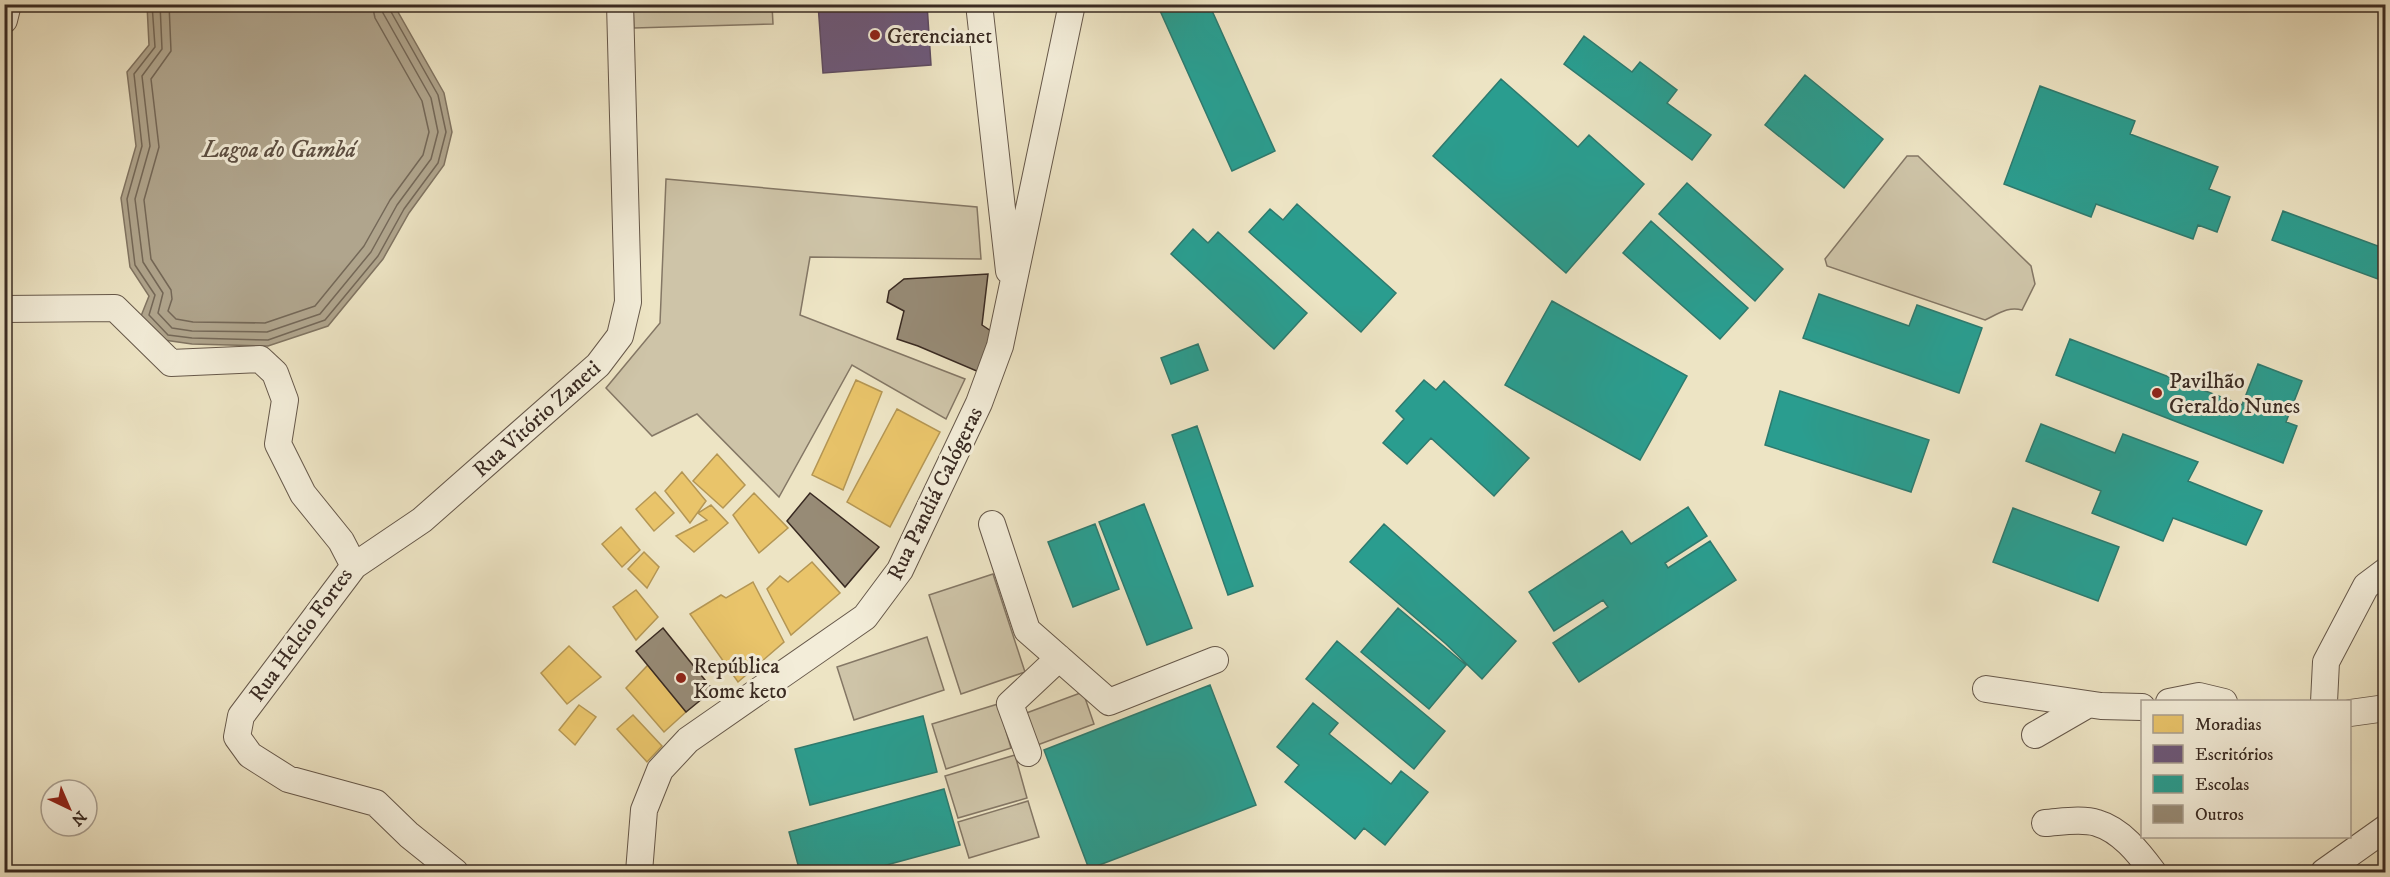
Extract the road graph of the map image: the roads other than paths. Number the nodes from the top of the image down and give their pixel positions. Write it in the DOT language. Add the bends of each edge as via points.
graph roads {
  1 [pos="8,4"];
  2 [pos="620,4"];
  3 [pos="979,4"];
  4 [pos="1072,4"];
  5 [pos="4,20"];
  6 [pos="1012,292"];
  7 [pos="4,309"];
  8 [pos="992,524"];
  9 [pos="354,566"];
  10 [pos="2385,571"];
  11 [pos="1059,658"];
  12 [pos="1215,660"];
  13 [pos="1986,689"];
  14 [pos="2179,700"];
  15 [pos="2216,700"];
  16 [pos="2324,700"];
  17 [pos="2087,705"];
  18 [pos="2141,707"];
  19 [pos="2385,708"];
  20 [pos="2351,713"];
  21 [pos="2035,735"];
  22 [pos="1028,753"];
  23 [pos="2046,823"];
  24 [pos="2385,828"];
  25 [pos="455,873"];
  26 [pos="639,873"];
  27 [pos="2153,873"];
  28 [pos="2324,873"];
  1 -- 5 [label="street"];
  2 -- 9 [label="street, Rua Vitório Zaneti" via="628,302 620,336 598,365 431,512"];
  3 -- 6 [label="street"];
  4 -- 6 [label="street, Rua Pandiá Calógeras"];
  6 -- 26 [label="street, Rua Pandiá Calógeras" via="1000,346 979,403 900,570 865,617 688,740 660,770 644,810"];
  7 -- 9 [label="street, Rua Helcio Fortes" via="115,308 171,363 260,359 275,373 285,400 278,444 303,494 341,541"];
  8 -- 11 [label="street" via="1027,630"];
  9 -- 25 [label="street, Rua Helcio Fortes" via="241,716 237,737 250,755 288,779 376,803"];
  10 -- 16 [label="street" via="2366,586 2326,662"];
  11 -- 12 [label="street" via="1109,702"];
  11 -- 22 [label="street" via="1010,704"];
  13 -- 17 [label="street"];
  14 -- 15 [label="street" via="2199,696"];
  17 -- 18 [label="street"];
  17 -- 21 [label="street"];
  19 -- 20 [label="street"];
  23 -- 27 [label="street" via="2090,821 2104,826 2139,853"];
  24 -- 28 [label="street"];
}
